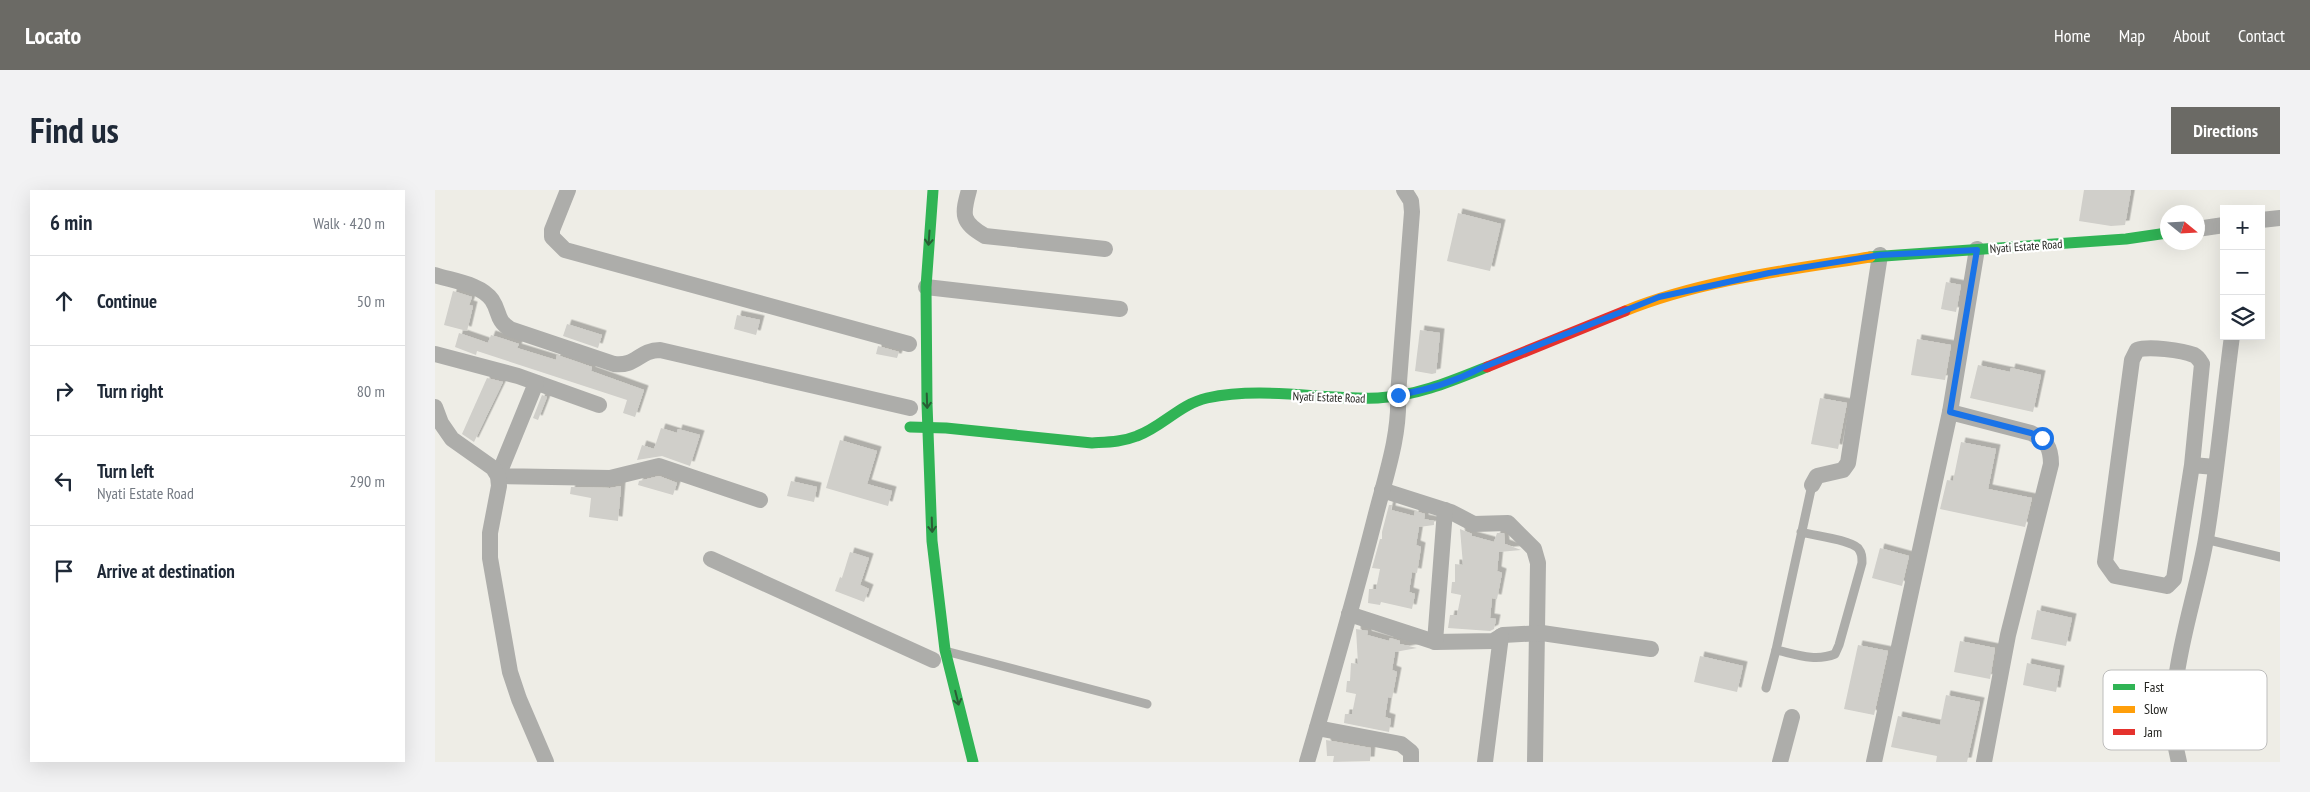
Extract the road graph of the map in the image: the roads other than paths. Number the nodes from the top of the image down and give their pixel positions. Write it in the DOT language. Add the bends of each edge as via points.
graph roads {
  1 [pos="568,190"];
  2 [pos="933,190"];
  3 [pos="969,190"];
  4 [pos="1404,190"];
  5 [pos="2280,218"];
  6 [pos="2265,220"];
  7 [pos="2220,226"];
  8 [pos="2205,228"];
  9 [pos="2160,234"];
  10 [pos="1105,249"];
  11 [pos="1977,250"];
  12 [pos="1880,255"];
  13 [pos="435,275"];
  14 [pos="925,287"];
  15 [pos="1120,309"];
  16 [pos="2231,340"];
  17 [pos="909,346"];
  18 [pos="435,354"];
  19 [pos="536,383"];
  20 [pos="909,392"];
  21 [pos="1398,395"];
  22 [pos="599,405"];
  23 [pos="435,407"];
  24 [pos="910,408"];
  25 [pos="1950,412"];
  26 [pos="929,427"];
  27 [pos="2192,465"];
  28 [pos="2215,467"];
  29 [pos="498,476"];
  30 [pos="1812,485"];
  31 [pos="1382,490"];
  32 [pos="761,500"];
  33 [pos="1445,510"];
  34 [pos="1801,532"];
  35 [pos="2205,539"];
  36 [pos="2280,557"];
  37 [pos="711,559"];
  38 [pos="1349,614"];
  39 [pos="1537,633"];
  40 [pos="1501,636"];
  41 [pos="1435,642"];
  42 [pos="1651,649"];
  43 [pos="1775,650"];
  44 [pos="936,657"];
  45 [pos="2176,670"];
  46 [pos="1767,688"];
  47 [pos="1147,704"];
  48 [pos="1792,717"];
  49 [pos="1317,728"];
  50 [pos="546,762"];
  51 [pos="973,762"];
  52 [pos="1307,762"];
  53 [pos="1411,762"];
  54 [pos="1485,762"];
  55 [pos="1535,762"];
  56 [pos="1780,762"];
  57 [pos="1874,762"];
  58 [pos="1983,762"];
  1 -- 17 [label="street" via="552,230 553,237 565,250"];
  2 -- 14 [label="main road, one-way"];
  3 -- 10 [label="street" via="963,210 965,220 985,236"];
  4 -- 21 [label="street" via="1411,201 1412,212"];
  5 -- 6 [label="street"];
  7 -- 8 [label="street"];
  9 -- 11 [label="main road, Nyati Estate Road"];
  11 -- 12 [label="main road, Nyati Estate Road"];
  11 -- 25 [label="street"];
  12 -- 21 [label="main road, Nyati Estate Road" via="1769,273 1659,297 1454,382"];
  12 -- 30 [label="street" via="1848,463 1843,470 1817,476"];
  13 -- 24 [label="street" via="484,292 495,305 503,324 510,329 614,364 624,365 643,353 661,350"];
  14 -- 15 [label="street"];
  14 -- 26 [label="main road, one-way"];
  16 -- 28 [label="street"];
  18 -- 19 [label="street"];
  19 -- 22 [label="street"];
  19 -- 29 [label="street"];
  20 -- 24 [label="main road"];
  21 -- 26 [label="main road, Nyati Estate Road" via="1379,398 1249,394 1207,398 1191,403 1138,436 1115,442 1092,443"];
  21 -- 31 [label="street" via="1396,435"];
  23 -- 29 [label="street" via="452,439 493,468"];
  24 -- 26 [label="main road, Nyati Estate Road" via="911,432"];
  25 -- 57 [label="street"];
  25 -- 58 [label="street" via="2031,433 2042,438 2051,452 2051,464 2008,635"];
  26 -- 44 [label="main road, one-way"];
  27 -- 27 [label="street" via="2174,579 2167,586 2115,576 2105,562 2132,360 2137,350 2144,347 2187,353 2196,356 2202,364"];
  27 -- 28 [label="street"];
  28 -- 35 [label="street"];
  29 -- 32 [label="street" via="611,478 659,466"];
  29 -- 50 [label="street" via="490,558 510,672"];
  30 -- 34 [label="lane"];
  31 -- 33 [label="street"];
  31 -- 38 [label="street"];
  33 -- 39 [label="street" via="1474,524 1508,523 1534,548 1538,563"];
  33 -- 41 [label="street"];
  34 -- 43 [label="lane"];
  34 -- 43 [label="lane" via="1858,548 1862,563 1835,654 1813,658"];
  35 -- 36 [label="lane"];
  35 -- 45 [label="street"];
  37 -- 44 [label="street"];
  38 -- 41 [label="street"];
  38 -- 49 [label="street"];
  39 -- 40 [label="street"];
  39 -- 42 [label="street"];
  39 -- 55 [label="street"];
  40 -- 41 [label="street" via="1493,641"];
  40 -- 54 [label="street"];
  43 -- 46 [label="lane"];
  44 -- 47 [label="lane"];
  44 -- 51 [label="main road, one-way"];
  48 -- 56 [label="street"];
  49 -- 52 [label="street"];
  49 -- 53 [label="street" via="1401,744 1411,752"];
}
